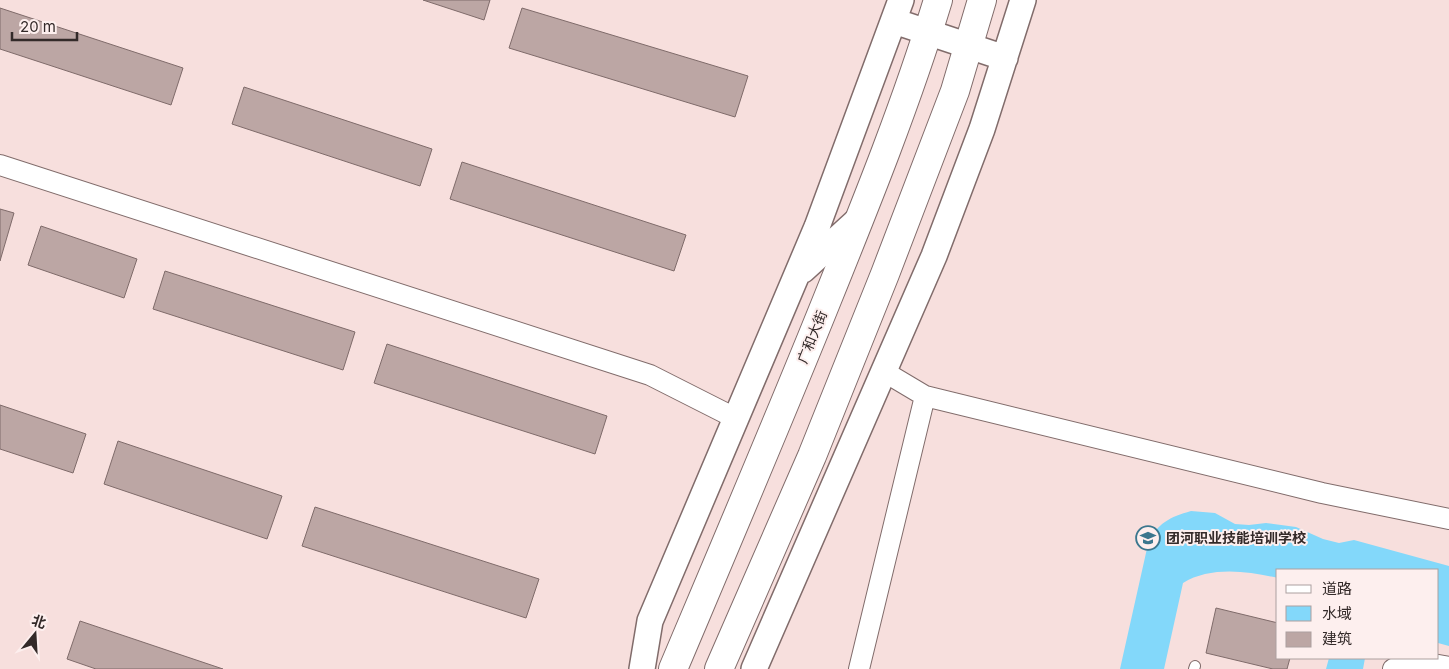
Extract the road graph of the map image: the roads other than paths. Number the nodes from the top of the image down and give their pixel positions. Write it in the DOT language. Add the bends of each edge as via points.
graph roads {
  1 [pos="938,0"];
  2 [pos="982,0"];
  3 [pos="1023,0"];
  4 [pos="898,11"];
  5 [pos="928,33"];
  6 [pos="968,46"];
  7 [pos="1005,58"];
  8 [pos="0,165"];
  9 [pos="860,218"];
  10 [pos="797,275"];
  11 [pos="883,371"];
  12 [pos="926,396"];
  13 [pos="737,419"];
  14 [pos="1449,519"];
  15 [pos="1449,667"];
  16 [pos="642,669"];
  17 [pos="672,669"];
  18 [pos="719,669"];
  19 [pos="754,669"];
  20 [pos="859,669"];
  21 [pos="1393,669"];
  1 -- 5 [label="main road, 广和大街"];
  2 -- 6 [label="main road"];
  3 -- 7 [label="street"];
  4 -- 5 [label="street"];
  4 -- 10 [label="street"];
  5 -- 6 [label="street"];
  5 -- 9 [label="main road, 广和大街"];
  6 -- 7 [label="street"];
  6 -- 18 [label="main road" via="955,91 886,274 812,456"];
  7 -- 11 [label="street" via="934,256"];
  8 -- 13 [label="street" via="650,375"];
  9 -- 10 [label="street"];
  9 -- 17 [label="main road, 广和大街" via="772,436"];
  10 -- 13 [label="street"];
  11 -- 12 [label="street"];
  11 -- 19 [label="street"];
  12 -- 14 [label="street" via="1322,493"];
  12 -- 20 [label="street"];
  13 -- 16 [label="street" via="650,621"];
  15 -- 21 [label="street" via="1410,660"];
}
